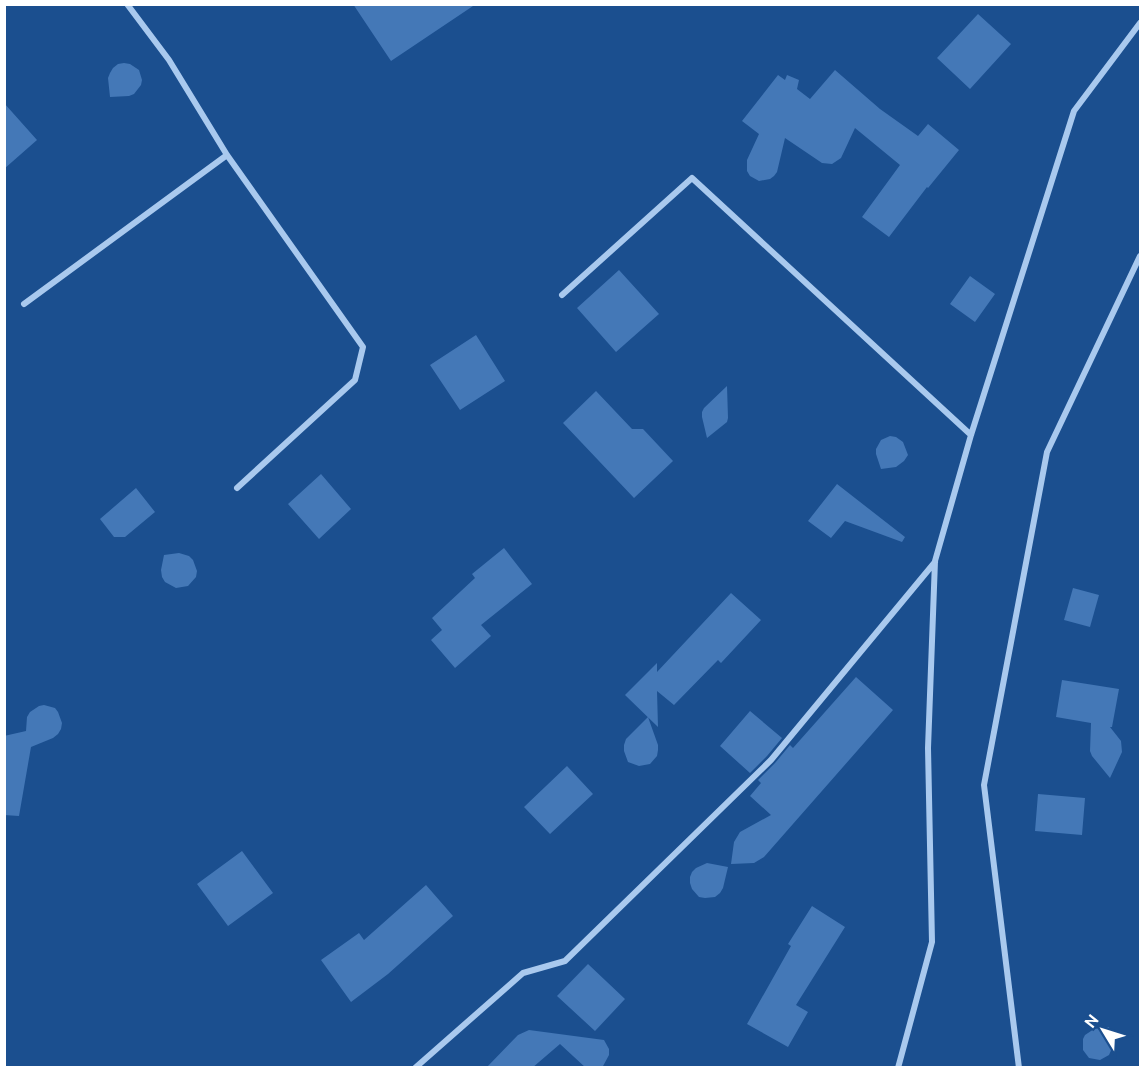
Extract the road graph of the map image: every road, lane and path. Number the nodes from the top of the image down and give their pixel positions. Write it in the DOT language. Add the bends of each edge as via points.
graph roads {
  1 [pos="127,4"];
  2 [pos="1140,23"];
  3 [pos="226,155"];
  4 [pos="1140,256"];
  5 [pos="562,295"];
  6 [pos="24,304"];
  7 [pos="971,435"];
  8 [pos="237,488"];
  9 [pos="935,561"];
  10 [pos="415,1068"];
  11 [pos="898,1068"];
  12 [pos="1018,1068"];
  1 -- 3 [label="street" via="169,60"];
  2 -- 7 [label="street" via="1074,111"];
  3 -- 6 [label="street"];
  3 -- 8 [label="street" via="363,346 355,380"];
  4 -- 12 [label="street" via="1047,452 984,785"];
  5 -- 7 [label="street" via="692,178"];
  7 -- 9 [label="street"];
  9 -- 10 [label="street" via="771,760 565,961 524,973"];
  9 -- 11 [label="street" via="928,747 932,942"];
}
